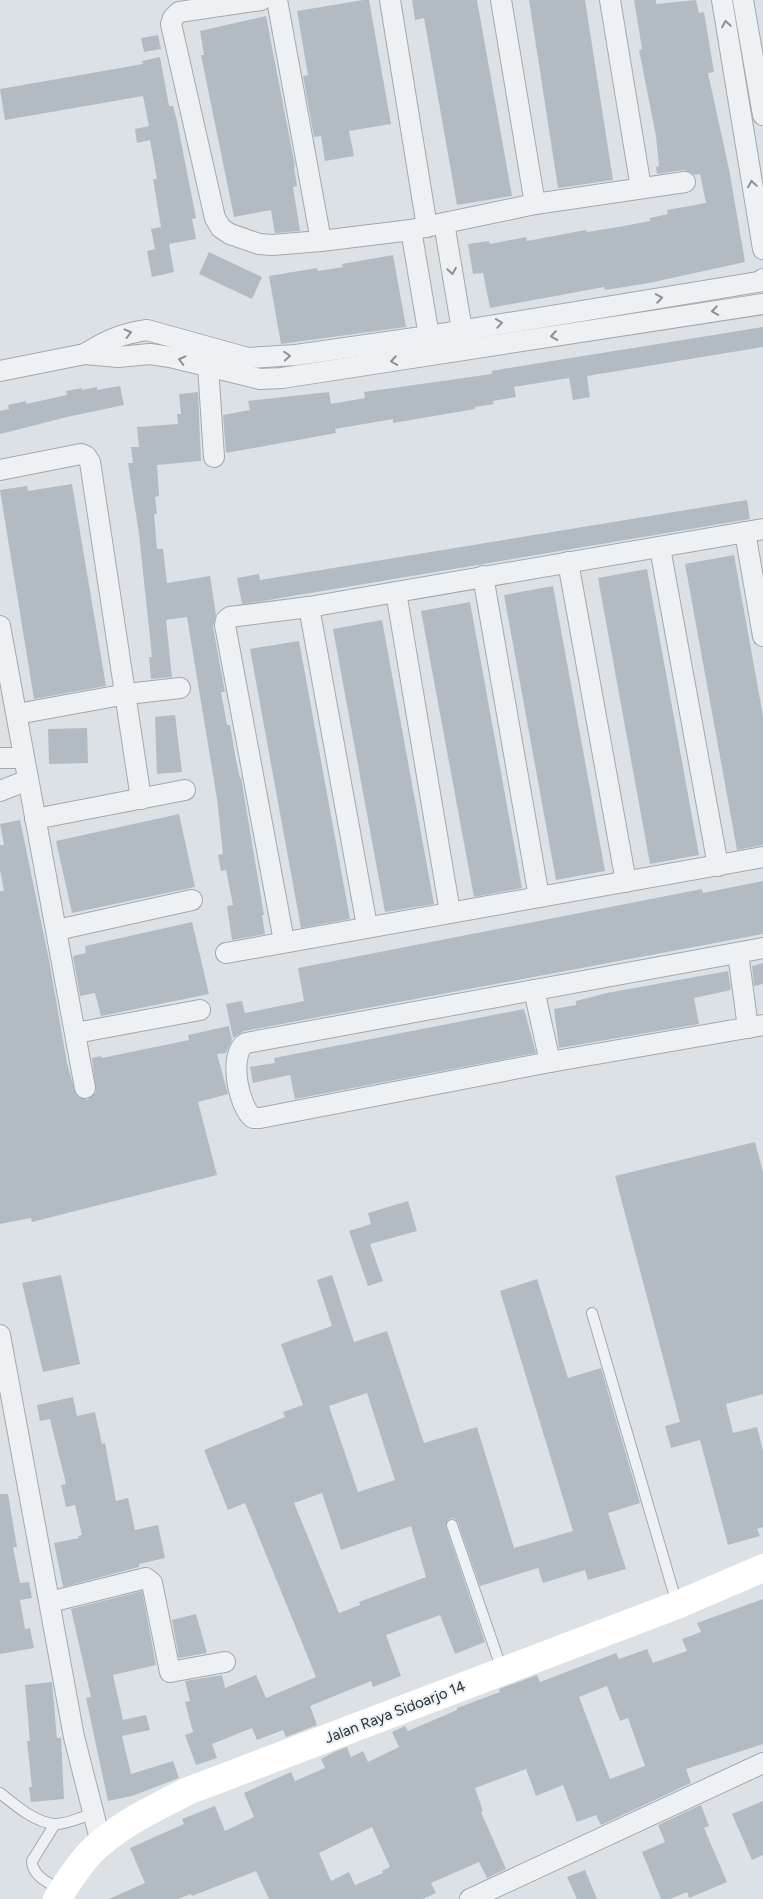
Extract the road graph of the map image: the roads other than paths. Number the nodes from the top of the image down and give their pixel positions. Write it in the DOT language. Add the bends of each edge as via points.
graph roads {
  1 [pos="261,0"];
  2 [pos="278,0"];
  3 [pos="390,0"];
  4 [pos="500,0"];
  5 [pos="610,0"];
  6 [pos="722,0"];
  7 [pos="744,0"];
  8 [pos="763,115"];
  9 [pos="755,150"];
  10 [pos="685,182"];
  11 [pos="641,188"];
  12 [pos="535,204"];
  13 [pos="427,227"];
  14 [pos="322,241"];
  15 [pos="763,250"];
  16 [pos="763,279"];
  17 [pos="763,304"];
  18 [pos="462,329"];
  19 [pos="431,346"];
  20 [pos="466,350"];
  21 [pos="84,354"];
  22 [pos="208,366"];
  23 [pos="244,366"];
  24 [pos="0,371"];
  25 [pos="214,457"];
  26 [pos="0,470"];
  27 [pos="754,530"];
  28 [pos="660,548"];
  29 [pos="568,562"];
  30 [pos="483,576"];
  31 [pos="396,592"];
  32 [pos="309,607"];
  33 [pos="0,626"];
  34 [pos="763,636"];
  35 [pos="180,688"];
  36 [pos="127,694"];
  37 [pos="17,714"];
  38 [pos="0,758"];
  39 [pos="24,758"];
  40 [pos="28,780"];
  41 [pos="185,790"];
  42 [pos="0,791"];
  43 [pos="141,799"];
  44 [pos="35,819"];
  45 [pos="763,857"];
  46 [pos="718,866"];
  47 [pos="626,882"];
  48 [pos="539,897"];
  49 [pos="192,900"];
  50 [pos="450,912"];
  51 [pos="367,926"];
  52 [pos="57,930"];
  53 [pos="284,941"];
  54 [pos="763,948"];
  55 [pos="226,953"];
  56 [pos="738,953"];
  57 [pos="534,990"];
  58 [pos="200,1010"];
  59 [pos="756,1026"];
  60 [pos="76,1033"];
  61 [pos="550,1062"];
  62 [pos="85,1088"];
  63 [pos="592,1313"];
  64 [pos="0,1335"];
  65 [pos="4,1377"];
  66 [pos="452,1526"];
  67 [pos="763,1568"];
  68 [pos="50,1602"];
  69 [pos="677,1605"];
  70 [pos="225,1662"];
  71 [pos="502,1670"];
  72 [pos="763,1763"];
  73 [pos="0,1793"];
  74 [pos="92,1814"];
  75 [pos="55,1824"];
  76 [pos="101,1842"];
  77 [pos="60,1895"];
  78 [pos="476,1898"];
  1 -- 14 [label="street" via="179,12 171,24 216,218 220,228 259,244"];
  2 -- 14 [label="street"];
  3 -- 13 [label="street"];
  4 -- 12 [label="street"];
  5 -- 11 [label="street"];
  9 -- 6 [label="street, one-way"];
  7 -- 8 [label="street"];
  15 -- 9 [label="street, one-way"];
  10 -- 11 [label="street"];
  11 -- 12 [label="street"];
  12 -- 13 [label="street"];
  13 -- 14 [label="street"];
  13 -- 18 [label="street, one-way"];
  13 -- 19 [label="street"];
  18 -- 16 [label="street, one-way"];
  17 -- 20 [label="street, one-way"];
  18 -- 19 [label="street"];
  18 -- 20 [label="street"];
  19 -- 20 [label="street"];
  19 -- 23 [label="street" via="282,378 260,379"];
  22 -- 21 [label="street, one-way" via="150,354 118,357"];
  21 -- 23 [label="street, one-way" via="107,339 147,330"];
  21 -- 24 [label="street"];
  22 -- 23 [label="street"];
  22 -- 25 [label="street"];
  26 -- 36 [label="street" via="81,454 90,462"];
  27 -- 28 [label="street"];
  27 -- 34 [label="street"];
  28 -- 29 [label="street"];
  28 -- 46 [label="street"];
  29 -- 30 [label="street"];
  29 -- 47 [label="street"];
  30 -- 31 [label="street"];
  30 -- 48 [label="street"];
  31 -- 32 [label="street"];
  31 -- 50 [label="street"];
  32 -- 51 [label="street"];
  32 -- 53 [label="street" via="230,617 225,625"];
  33 -- 37 [label="street"];
  35 -- 36 [label="street"];
  36 -- 37 [label="street"];
  36 -- 43 [label="street"];
  37 -- 39 [label="street"];
  38 -- 39 [label="street"];
  39 -- 40 [label="street"];
  40 -- 42 [label="street"];
  40 -- 44 [label="street"];
  41 -- 43 [label="street"];
  43 -- 44 [label="street"];
  44 -- 52 [label="street"];
  45 -- 46 [label="street"];
  46 -- 47 [label="street"];
  47 -- 48 [label="street"];
  48 -- 50 [label="street"];
  49 -- 52 [label="street"];
  50 -- 51 [label="street"];
  51 -- 53 [label="street"];
  52 -- 60 [label="street"];
  53 -- 55 [label="street"];
  54 -- 56 [label="street"];
  56 -- 57 [label="street"];
  56 -- 59 [label="street"];
  57 -- 61 [label="street"];
  57 -- 61 [label="street" via="246,1043 237,1053 243,1105 253,1118 260,1118"];
  58 -- 60 [label="street"];
  59 -- 61 [label="street"];
  60 -- 62 [label="street"];
  63 -- 69 [label="lane"];
  64 -- 65 [label="street"];
  65 -- 68 [label="street"];
  66 -- 71 [label="lane"];
  67 -- 69 [label="main road, Jalan Raya Sidoarjo 14"];
  68 -- 70 [label="street" via="146,1578 170,1672"];
  68 -- 74 [label="street" via="74,1737"];
  69 -- 71 [label="main road, Jalan Raya Sidoarjo 14"];
  71 -- 76 [label="main road, Jalan Raya Sidoarjo 14" via="188,1791"];
  72 -- 78 [label="street"];
  73 -- 75 [label="lane" via="26,1812"];
  74 -- 75 [label="lane"];
  74 -- 76 [label="street"];
  75 -- 77 [label="lane" via="32,1861 32,1867"];
  76 -- 77 [label="main road, Jalan Raya Sidoarjo 14"];
}
